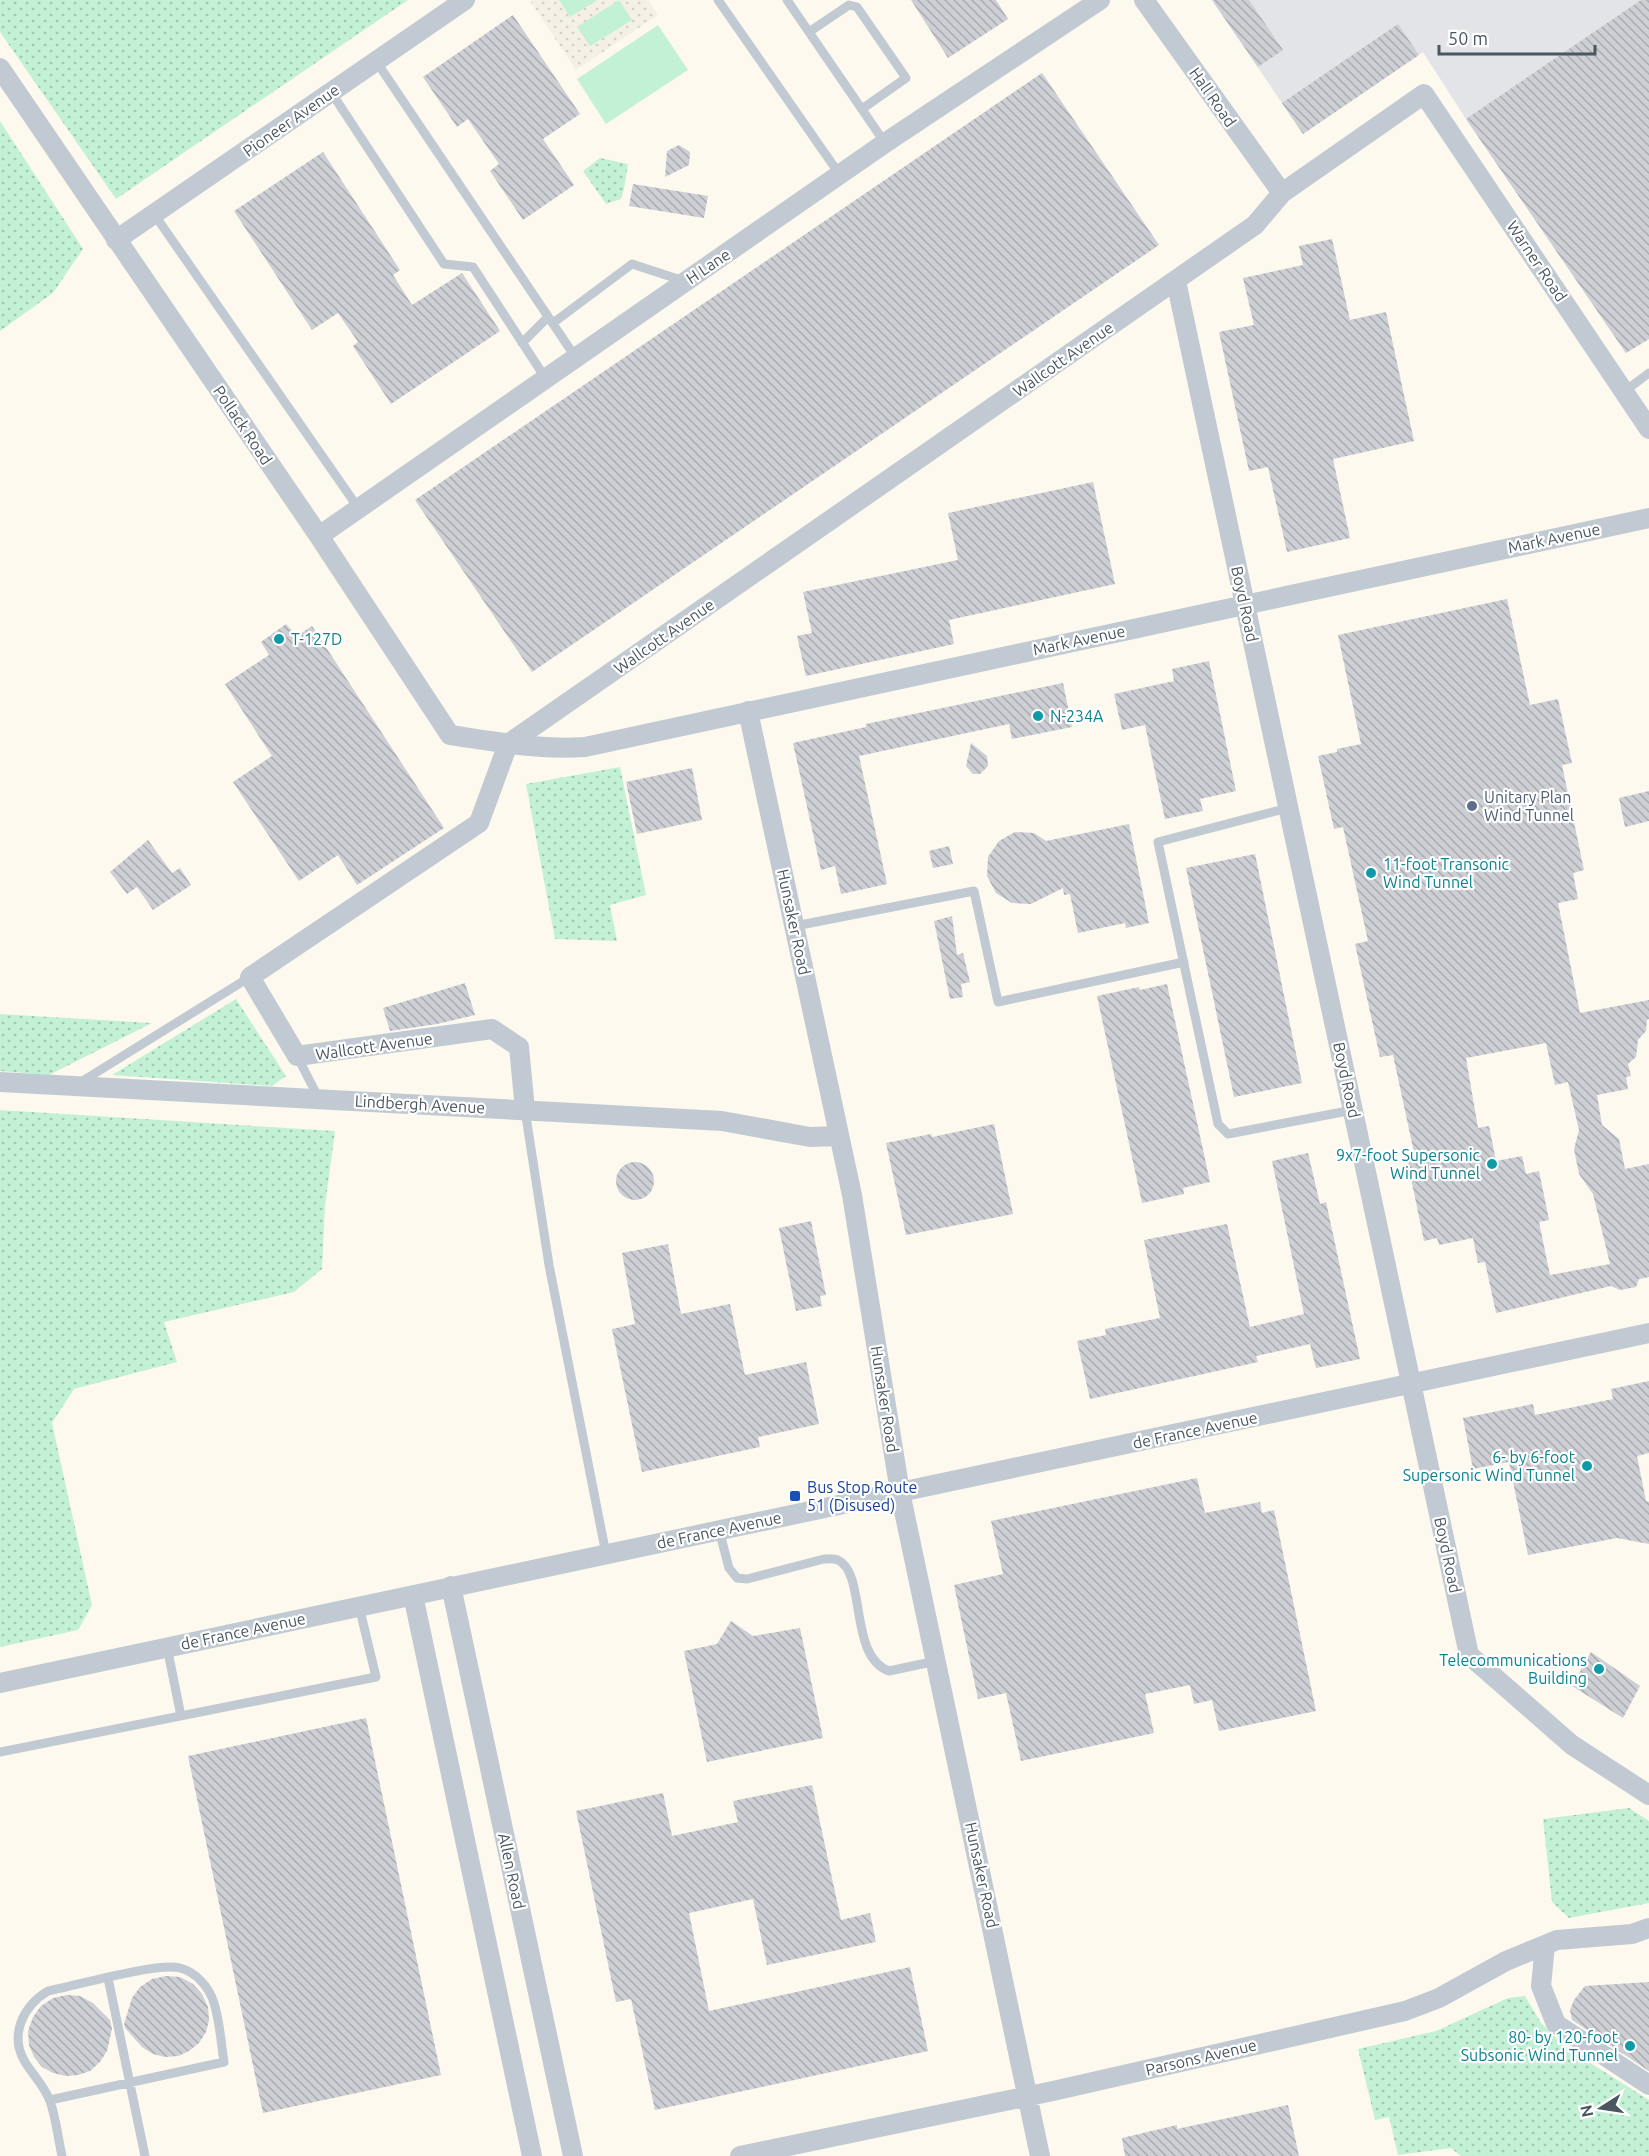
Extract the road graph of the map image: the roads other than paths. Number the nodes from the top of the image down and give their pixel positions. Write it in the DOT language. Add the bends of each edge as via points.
graph roads {
  1 [pos="465,0"];
  2 [pos="718,0"];
  3 [pos="787,0"];
  4 [pos="1100,0"];
  5 [pos="1144,0"];
  6 [pos="809,32"];
  7 [pos="376,62"];
  8 [pos="0,68"];
  9 [pos="331,93"];
  10 [pos="1424,94"];
  11 [pos="862,109"];
  12 [pos="885,143"];
  13 [pos="840,175"];
  14 [pos="1282,193"];
  15 [pos="154,214"];
  16 [pos="116,240"];
  17 [pos="685,281"];
  18 [pos="1176,281"];
  19 [pos="551,320"];
  20 [pos="522,342"];
  21 [pos="576,358"];
  22 [pos="1649,373"];
  23 [pos="546,379"];
  24 [pos="1625,390"];
  25 [pos="1649,429"];
  26 [pos="358,509"];
  27 [pos="1649,518"];
  28 [pos="319,536"];
  29 [pos="1245,604"];
  30 [pos="748,711"];
  31 [pos="508,744"];
  32 [pos="1288,808"];
  33 [pos="795,926"];
  34 [pos="1184,962"];
  35 [pos="250,977"];
  36 [pos="297,1056"];
  37 [pos="0,1082"];
  38 [pos="75,1086"];
  39 [pos="319,1099"];
  40 [pos="525,1110"];
  41 [pos="1353,1110"];
  42 [pos="839,1136"];
  43 [pos="1649,1333"];
  44 [pos="1412,1385"];
  45 [pos="900,1492"];
  46 [pos="719,1530"];
  47 [pos="606,1554"];
  48 [pos="451,1586"];
  49 [pos="413,1594"];
  50 [pos="359,1606"];
  51 [pos="167,1647"];
  52 [pos="936,1661"];
  53 [pos="0,1683"];
  54 [pos="181,1716"];
  55 [pos="0,1752"];
  56 [pos="1649,1795"];
  57 [pos="1649,1928"];
  58 [pos="1545,1945"];
  59 [pos="108,1978"];
  60 [pos="130,2083"];
  61 [pos="1649,2085"];
  62 [pos="1027,2096"];
  63 [pos="50,2100"];
  64 [pos="62,2156"];
  65 [pos="146,2156"];
  66 [pos="532,2156"];
  67 [pos="573,2156"];
  68 [pos="741,2156"];
  69 [pos="1040,2156"];
  1 -- 7 [label="street, Pioneer Avenue"];
  2 -- 13 [label="lane"];
  3 -- 6 [label="lane"];
  4 -- 12 [label="street, H Lane"];
  5 -- 14 [label="street, Hall Road"];
  6 -- 11 [label="lane"];
  6 -- 11 [label="lane" via="854,5 906,78"];
  7 -- 9 [label="street, Pioneer Avenue"];
  7 -- 19 [label="lane"];
  8 -- 16 [label="street, Pollack Road"];
  9 -- 15 [label="street, Pioneer Avenue"];
  9 -- 20 [label="lane" via="444,264 473,267"];
  10 -- 14 [label="street, Wallcott Avenue"];
  10 -- 24 [label="street, Warner Road"];
  11 -- 12 [label="lane"];
  12 -- 13 [label="street, H Lane"];
  13 -- 17 [label="street, H Lane"];
  14 -- 18 [label="street, Wallcott Avenue" via="1255,225"];
  15 -- 16 [label="street, Pioneer Avenue"];
  15 -- 26 [label="lane"];
  16 -- 28 [label="street, Pollack Road"];
  17 -- 19 [label="lane" via="632,264"];
  17 -- 21 [label="street, H Lane"];
  18 -- 29 [label="street, Boyd Road"];
  18 -- 31 [label="street, Wallcott Avenue"];
  19 -- 20 [label="lane"];
  19 -- 21 [label="lane"];
  20 -- 23 [label="lane"];
  21 -- 23 [label="street, H Lane"];
  22 -- 24 [label="lane"];
  23 -- 26 [label="street, H Lane"];
  24 -- 25 [label="street, Warner Road"];
  26 -- 28 [label="street, H Lane"];
  27 -- 29 [label="street, Mark Avenue"];
  28 -- 31 [label="street, Pollack Road" via="450,735"];
  29 -- 30 [label="street, Mark Avenue"];
  29 -- 32 [label="street, Boyd Road"];
  30 -- 31 [label="street, Mark Avenue" via="585,747 553,749"];
  30 -- 33 [label="street, Hunsaker Road"];
  31 -- 35 [label="street" via="479,824"];
  32 -- 34 [label="lane" via="1158,843"];
  32 -- 41 [label="street, Boyd Road"];
  33 -- 34 [label="lane" via="974,891 998,1002"];
  33 -- 42 [label="street, Hunsaker Road"];
  34 -- 41 [label="lane" via="1218,1124 1228,1134"];
  35 -- 36 [label="street, Wallcott Avenue"];
  35 -- 38 [label="lane"];
  36 -- 39 [label="lane"];
  36 -- 40 [label="street, Wallcott Avenue" via="492,1029 519,1047"];
  37 -- 38 [label="street, Lindbergh Avenue"];
  38 -- 39 [label="street, Lindbergh Avenue"];
  39 -- 40 [label="street, Lindbergh Avenue"];
  40 -- 42 [label="street, Lindbergh Avenue" via="723,1120 810,1137"];
  40 -- 47 [label="lane" via="549,1265"];
  41 -- 44 [label="street, Boyd Road"];
  42 -- 45 [label="street, Hunsaker Road"];
  43 -- 44 [label="street, de France Avenue"];
  44 -- 45 [label="street, de France Avenue"];
  44 -- 56 [label="street, Boyd Road" via="1469,1655 1572,1745"];
  45 -- 46 [label="street, de France Avenue"];
  45 -- 52 [label="street, Hunsaker Road"];
  46 -- 47 [label="street, de France Avenue"];
  46 -- 52 [label="lane" via="729,1568 737,1578 836,1558 850,1574 862,1629 875,1662 889,1671"];
  47 -- 48 [label="street, de France Avenue"];
  48 -- 49 [label="street, de France Avenue"];
  48 -- 67 [label="street, Allen Road"];
  49 -- 50 [label="street, de France Avenue"];
  49 -- 66 [label="street"];
  50 -- 51 [label="street, de France Avenue"];
  50 -- 54 [label="lane" via="376,1677"];
  51 -- 53 [label="street, de France Avenue"];
  51 -- 54 [label="lane"];
  52 -- 62 [label="street, Hunsaker Road"];
  54 -- 55 [label="lane"];
  57 -- 58 [label="street, Parsons Avenue" via="1632,1934 1557,1940"];
  58 -- 61 [label="street" via="1541,1986 1556,2024"];
  58 -- 62 [label="street, Parsons Avenue" via="1405,2011"];
  59 -- 60 [label="lane"];
  59 -- 60 [label="lane" via="158,1967 178,1967 205,1984 214,2002 224,2062"];
  59 -- 63 [label="lane" via="48,1991 25,2011 18,2038 23,2059"];
  60 -- 63 [label="lane"];
  60 -- 65 [label="lane"];
  62 -- 68 [label="street, Parsons Avenue"];
  62 -- 69 [label="street, Hunsaker Road"];
  63 -- 64 [label="lane"];
}
